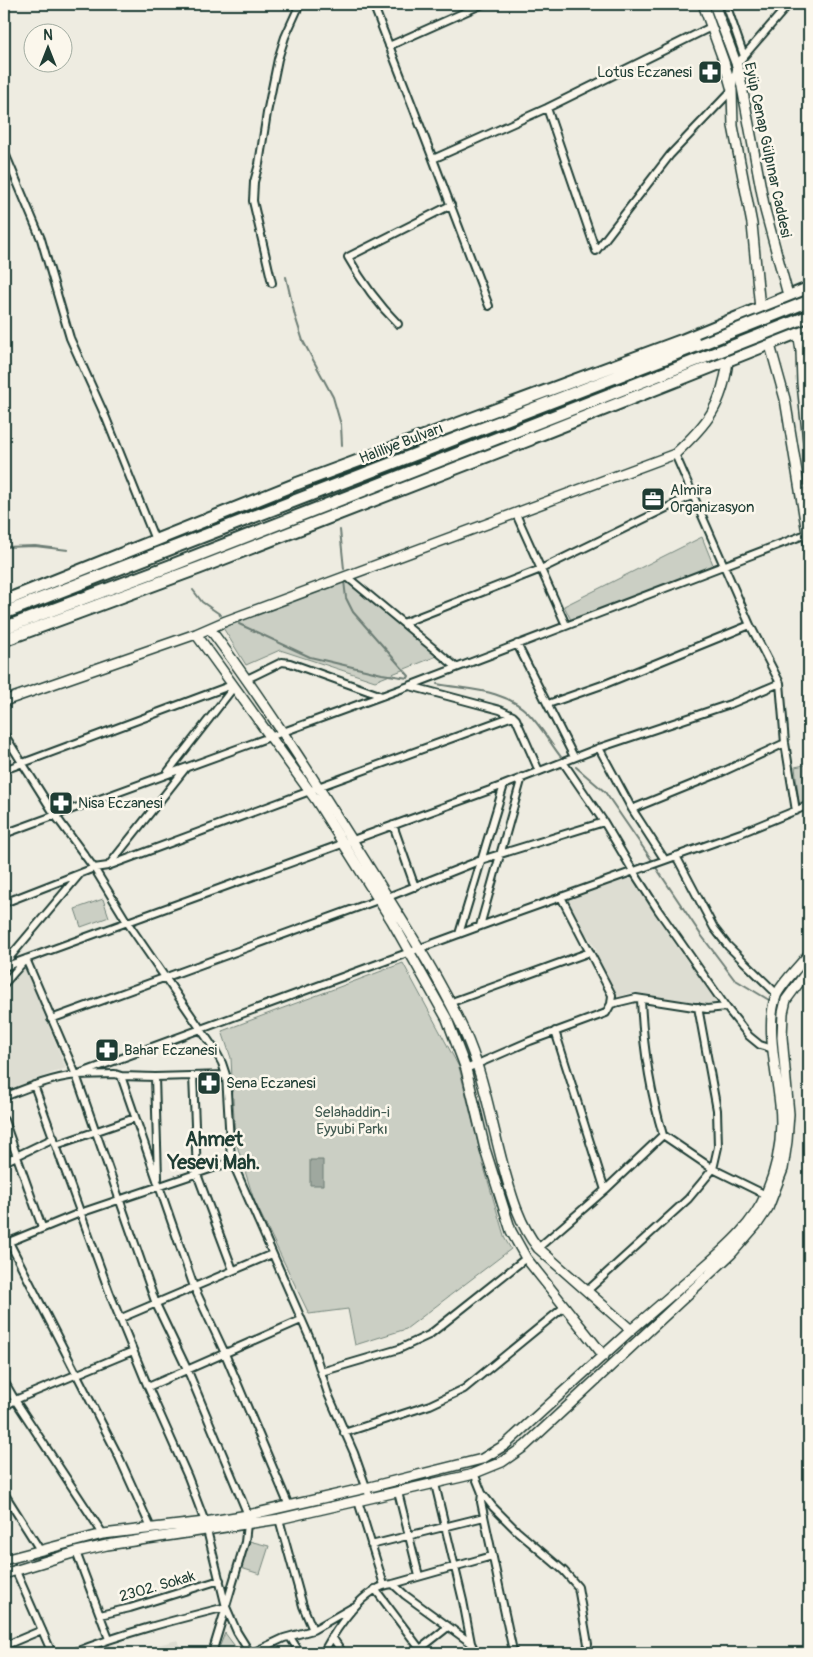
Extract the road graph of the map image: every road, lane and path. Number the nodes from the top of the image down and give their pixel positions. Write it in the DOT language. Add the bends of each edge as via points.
graph roads {
  1 [pos="300,4"];
  2 [pos="373,4"];
  3 [pos="480,4"];
  4 [pos="704,4"];
  5 [pos="714,4"];
  6 [pos="726,4"];
  7 [pos="789,4"];
  8 [pos="711,27"];
  9 [pos="389,46"];
  10 [pos="744,56"];
  11 [pos="737,64"];
  12 [pos="732,90"];
  13 [pos="547,108"];
  14 [pos="4,151"];
  15 [pos="433,159"];
  16 [pos="451,205"];
  17 [pos="272,283"];
  18 [pos="809,288"];
  19 [pos="789,296"];
  20 [pos="809,301"];
  21 [pos="489,306"];
  22 [pos="760,309"];
  23 [pos="809,316"];
  24 [pos="398,324"];
  25 [pos="809,328"];
  26 [pos="798,332"];
  27 [pos="768,343"];
  28 [pos="728,360"];
  29 [pos="476,418"];
  30 [pos="531,439"];
  31 [pos="809,451"];
  32 [pos="675,454"];
  33 [pos="381,468"];
  34 [pos="384,483"];
  35 [pos="693,494"];
  36 [pos="516,514"];
  37 [pos="808,533"];
  38 [pos="155,540"];
  39 [pos="809,545"];
  40 [pos="164,552"];
  41 [pos="725,565"];
  42 [pos="170,566"];
  43 [pos="541,570"];
  44 [pos="346,576"];
  45 [pos="21,594"];
  46 [pos="4,601"];
  47 [pos="4,613"];
  48 [pos="403,623"];
  49 [pos="43,625"];
  50 [pos="566,625"];
  51 [pos="750,625"];
  52 [pos="4,628"];
  53 [pos="210,629"];
  54 [pos="196,634"];
  55 [pos="4,640"];
  56 [pos="517,644"];
  57 [pos="456,667"];
  58 [pos="247,680"];
  59 [pos="780,683"];
  60 [pos="233,686"];
  61 [pos="409,686"];
  62 [pos="382,696"];
  63 [pos="4,701"];
  64 [pos="548,704"];
  65 [pos="513,716"];
  66 [pos="282,732"];
  67 [pos="4,734"];
  68 [pos="272,736"];
  69 [pos="785,744"];
  70 [pos="599,748"];
  71 [pos="574,757"];
  72 [pos="563,762"];
  73 [pos="22,764"];
  74 [pos="186,767"];
  75 [pos="4,770"];
  76 [pos="539,771"];
  77 [pos="166,774"];
  78 [pos="522,778"];
  79 [pos="504,785"];
  80 [pos="314,789"];
  81 [pos="809,805"];
  82 [pos="632,809"];
  83 [pos="796,811"];
  84 [pos="55,816"];
  85 [pos="604,822"];
  86 [pos="393,825"];
  87 [pos="4,834"];
  88 [pos="348,841"];
  89 [pos="500,854"];
  90 [pos="676,856"];
  91 [pos="481,860"];
  92 [pos="662,861"];
  93 [pos="108,866"];
  94 [pos="94,868"];
  95 [pos="632,871"];
  96 [pos="81,873"];
  97 [pos="415,887"];
  98 [pos="561,897"];
  99 [pos="388,898"];
  100 [pos="378,900"];
  101 [pos="4,902"];
  102 [pos="127,922"];
  103 [pos="480,926"];
  104 [pos="459,934"];
  105 [pos="420,949"];
  106 [pos="590,952"];
  107 [pos="409,954"];
  108 [pos="809,954"];
  109 [pos="26,959"];
  110 [pos="4,965"];
  111 [pos="809,969"];
  112 [pos="166,976"];
  113 [pos="4,984"];
  114 [pos="777,994"];
  115 [pos="641,999"];
  116 [pos="449,1003"];
  117 [pos="611,1004"];
  118 [pos="698,1007"];
  119 [pos="726,1007"];
  120 [pos="51,1019"];
  121 [pos="201,1029"];
  122 [pos="555,1031"];
  123 [pos="773,1049"];
  124 [pos="477,1064"];
  125 [pos="466,1069"];
  126 [pos="226,1075"];
  127 [pos="76,1076"];
  128 [pos="121,1076"];
  129 [pos="193,1076"];
  130 [pos="155,1077"];
  131 [pos="34,1085"];
  132 [pos="4,1097"];
  133 [pos="135,1118"];
  134 [pos="4,1120"];
  135 [pos="96,1132"];
  136 [pos="663,1135"];
  137 [pos="55,1142"];
  138 [pos="16,1156"];
  139 [pos="231,1159"];
  140 [pos="4,1162"];
  141 [pos="713,1169"];
  142 [pos="197,1174"];
  143 [pos="158,1186"];
  144 [pos="605,1190"];
  145 [pos="766,1195"];
  146 [pos="119,1201"];
  147 [pos="80,1213"];
  148 [pos="42,1227"];
  149 [pos="6,1242"];
  150 [pos="538,1248"];
  151 [pos="272,1254"];
  152 [pos="526,1258"];
  153 [pos="233,1270"];
  154 [pos="194,1287"];
  155 [pos="587,1291"];
  156 [pos="156,1304"];
  157 [pos="564,1307"];
  158 [pos="119,1318"];
  159 [pos="301,1320"];
  160 [pos="632,1330"];
  161 [pos="132,1351"];
  162 [pos="224,1353"];
  163 [pos="604,1356"];
  164 [pos="188,1370"];
  165 [pos="321,1372"];
  166 [pos="76,1375"];
  167 [pos="4,1381"];
  168 [pos="148,1387"];
  169 [pos="15,1400"];
  170 [pos="4,1407"];
  171 [pos="344,1432"];
  172 [pos="474,1473"];
  173 [pos="435,1484"];
  174 [pos="366,1488"];
  175 [pos="398,1492"];
  176 [pos="4,1493"];
  177 [pos="482,1493"];
  178 [pos="370,1498"];
  179 [pos="358,1501"];
  180 [pos="290,1506"];
  181 [pos="248,1514"];
  182 [pos="484,1518"];
  183 [pos="279,1519"];
  184 [pos="247,1524"];
  185 [pos="207,1526"];
  186 [pos="446,1527"];
  187 [pos="152,1528"];
  188 [pos="103,1534"];
  189 [pos="409,1535"];
  190 [pos="371,1545"];
  191 [pos="40,1550"];
  192 [pos="76,1552"];
  193 [pos="492,1556"];
  194 [pos="4,1560"];
  195 [pos="454,1566"];
  196 [pos="15,1570"];
  197 [pos="4,1574"];
  198 [pos="419,1576"];
  199 [pos="220,1580"];
  200 [pos="393,1584"];
  201 [pos="384,1585"];
  202 [pos="375,1589"];
  203 [pos="357,1605"];
  204 [pos="226,1607"];
  205 [pos="100,1615"];
  206 [pos="448,1627"];
  207 [pos="42,1630"];
  208 [pos="313,1630"];
  209 [pos="290,1637"];
  210 [pos="332,1637"];
  211 [pos="109,1639"];
  212 [pos="471,1643"];
  213 [pos="4,1646"];
  214 [pos="417,1651"];
  215 [pos="512,1652"];
  216 [pos="52,1653"];
  217 [pos="73,1653"];
  218 [pos="212,1653"];
  219 [pos="251,1653"];
  220 [pos="300,1653"];
  221 [pos="324,1653"];
  222 [pos="343,1653"];
  223 [pos="476,1653"];
  224 [pos="586,1653"];
  1 -- 17 [label="street" via="278,58 254,182 253,201"];
  2 -- 9 [label="street"];
  3 -- 9 [label="street"];
  4 -- 8 [label="main road"];
  5 -- 11 [label="main road, Eyüp Cenap Gülpınar Caddesi"];
  6 -- 10 [label="street"];
  7 -- 10 [label="street"];
  8 -- 12 [label="main road"];
  8 -- 13 [label="street"];
  9 -- 15 [label="street"];
  10 -- 11 [label="street"];
  11 -- 12 [label="street"];
  11 -- 19 [label="main road, Eyüp Cenap Gülpınar Caddesi" via="765,210"];
  12 -- 13 [label="street" via="670,155 596,251"];
  12 -- 22 [label="main road" via="734,126 752,224"];
  13 -- 15 [label="street"];
  14 -- 38 [label="street" via="41,239 70,338"];
  15 -- 16 [label="street"];
  16 -- 21 [label="street"];
  16 -- 24 [label="street" via="348,258 367,290"];
  18 -- 19 [label="highway"];
  19 -- 22 [label="highway"];
  19 -- 26 [label="main road, Eyüp Cenap Gülpınar Caddesi"];
  20 -- 33 [label="highway, Haliliye Bulvarı, bridge"];
  22 -- 27 [label="main road"];
  22 -- 29 [label="highway"];
  23 -- 34 [label="highway, Haliliye Bulvarı, bridge"];
  25 -- 26 [label="highway"];
  26 -- 27 [label="highway"];
  26 -- 31 [label="main road, Eyüp Cenap Gülpınar Caddesi"];
  27 -- 28 [label="highway"];
  27 -- 37 [label="main road" via="785,399"];
  28 -- 30 [label="highway"];
  28 -- 32 [label="main road" via="724,385 711,416"];
  29 -- 33 [label="highway"];
  29 -- 38 [label="highway" via="305,480"];
  30 -- 34 [label="highway"];
  30 -- 49 [label="highway" via="208,565"];
  32 -- 35 [label="street"];
  32 -- 36 [label="main road"];
  33 -- 40 [label="highway, Haliliye Bulvarı"];
  34 -- 42 [label="highway, Haliliye Bulvarı"];
  35 -- 41 [label="street"];
  35 -- 43 [label="street"];
  36 -- 43 [label="street"];
  36 -- 44 [label="main road"];
  37 -- 39 [label="main road"];
  37 -- 41 [label="street"];
  38 -- 45 [label="highway"];
  40 -- 45 [label="highway"];
  40 -- 47 [label="highway, Haliliye Bulvarı"];
  41 -- 50 [label="street"];
  41 -- 51 [label="street"];
  42 -- 49 [label="highway"];
  42 -- 52 [label="highway, Haliliye Bulvarı"];
  43 -- 48 [label="street"];
  43 -- 50 [label="street"];
  44 -- 48 [label="street"];
  44 -- 53 [label="main road"];
  45 -- 46 [label="highway"];
  48 -- 57 [label="street"];
  49 -- 55 [label="highway"];
  50 -- 56 [label="street"];
  51 -- 59 [label="street"];
  51 -- 64 [label="street"];
  53 -- 54 [label="main road"];
  53 -- 58 [label="main road"];
  54 -- 60 [label="main road"];
  54 -- 63 [label="main road"];
  56 -- 57 [label="street"];
  56 -- 64 [label="street"];
  57 -- 61 [label="street"];
  58 -- 62 [label="street" via="282,662"];
  58 -- 66 [label="main road"];
  59 -- 69 [label="street"];
  59 -- 70 [label="street" via="733,703"];
  60 -- 68 [label="main road"];
  60 -- 73 [label="street"];
  60 -- 77 [label="street"];
  61 -- 62 [label="street"];
  61 -- 65 [label="street"];
  62 -- 66 [label="street"];
  64 -- 71 [label="street"];
  65 -- 76 [label="street"];
  65 -- 80 [label="street"];
  66 -- 68 [label="street"];
  66 -- 80 [label="main road"];
  67 -- 73 [label="street"];
  68 -- 74 [label="street"];
  68 -- 80 [label="main road"];
  69 -- 82 [label="street"];
  69 -- 83 [label="street"];
  70 -- 71 [label="street"];
  70 -- 82 [label="street"];
  71 -- 72 [label="street"];
  72 -- 76 [label="street"];
  72 -- 85 [label="street"];
  73 -- 75 [label="street"];
  73 -- 84 [label="street"];
  74 -- 77 [label="street"];
  74 -- 93 [label="street"];
  76 -- 78 [label="street"];
  77 -- 84 [label="street"];
  78 -- 79 [label="street"];
  78 -- 89 [label="street"];
  79 -- 86 [label="street"];
  79 -- 91 [label="street"];
  80 -- 88 [label="main road"];
  80 -- 93 [label="street"];
  81 -- 83 [label="street"];
  82 -- 92 [label="street"];
  83 -- 90 [label="street"];
  84 -- 87 [label="street"];
  84 -- 94 [label="street"];
  85 -- 89 [label="street"];
  85 -- 95 [label="street"];
  86 -- 88 [label="street"];
  86 -- 97 [label="street"];
  88 -- 99 [label="main road"];
  88 -- 100 [label="main road"];
  88 -- 102 [label="street"];
  89 -- 91 [label="street"];
  89 -- 103 [label="street"];
  90 -- 92 [label="street"];
  90 -- 114 [label="street" via="714,928"];
  91 -- 97 [label="street"];
  91 -- 104 [label="street"];
  92 -- 95 [label="street"];
  93 -- 94 [label="street"];
  94 -- 96 [label="street"];
  94 -- 102 [label="street"];
  95 -- 98 [label="street"];
  95 -- 119 [label="street"];
  96 -- 101 [label="street"];
  96 -- 110 [label="street"];
  97 -- 99 [label="street"];
  98 -- 103 [label="street"];
  98 -- 106 [label="street"];
  99 -- 105 [label="main road"];
  100 -- 107 [label="main road"];
  100 -- 112 [label="street"];
  102 -- 109 [label="street"];
  102 -- 112 [label="street"];
  103 -- 104 [label="street"];
  104 -- 105 [label="street"];
  105 -- 107 [label="street"];
  105 -- 116 [label="main road"];
  106 -- 116 [label="street"];
  106 -- 117 [label="street" via="612,995"];
  107 -- 121 [label="street"];
  107 -- 125 [label="main road" via="447,1019"];
  108 -- 114 [label="main road"];
  109 -- 110 [label="street"];
  109 -- 113 [label="street"];
  109 -- 120 [label="street"];
  111 -- 172 [label="main road" via="786,1000 783,1013 788,1134 778,1183 768,1208 731,1254 525,1446 502,1462"];
  112 -- 120 [label="street"];
  112 -- 121 [label="street"];
  114 -- 123 [label="main road" via="772,1022"];
  115 -- 117 [label="street"];
  115 -- 118 [label="street"];
  115 -- 136 [label="street" via="643,1036 654,1105"];
  116 -- 124 [label="main road"];
  117 -- 122 [label="street" via="606,1013"];
  118 -- 119 [label="street"];
  118 -- 141 [label="street" via="717,1110 718,1147"];
  119 -- 123 [label="street" via="749,1036 760,1045"];
  120 -- 127 [label="street"];
  121 -- 126 [label="street" via="216,1050"];
  121 -- 127 [label="street"];
  122 -- 124 [label="street"];
  122 -- 144 [label="street"];
  123 -- 145 [label="main road" via="781,1126 777,1158"];
  124 -- 125 [label="street"];
  124 -- 150 [label="main road" via="511,1196 527,1234"];
  125 -- 152 [label="main road" via="488,1158 511,1231"];
  126 -- 129 [label="street"];
  126 -- 139 [label="street"];
  127 -- 128 [label="street"];
  127 -- 131 [label="street"];
  127 -- 135 [label="street"];
  128 -- 130 [label="street"];
  128 -- 133 [label="street"];
  129 -- 130 [label="street"];
  129 -- 142 [label="street"];
  130 -- 143 [label="street"];
  131 -- 132 [label="street"];
  131 -- 137 [label="street"];
  133 -- 135 [label="street"];
  133 -- 143 [label="street"];
  134 -- 138 [label="street"];
  135 -- 137 [label="street"];
  135 -- 146 [label="street"];
  136 -- 141 [label="street"];
  136 -- 144 [label="street"];
  137 -- 138 [label="street"];
  137 -- 147 [label="street"];
  138 -- 140 [label="street"];
  138 -- 148 [label="street"];
  139 -- 142 [label="street" via="226,1164"];
  139 -- 151 [label="street"];
  141 -- 145 [label="street"];
  141 -- 155 [label="street" via="688,1198"];
  142 -- 143 [label="street"];
  142 -- 153 [label="street"];
  143 -- 146 [label="street"];
  143 -- 154 [label="street"];
  144 -- 150 [label="street"];
  145 -- 160 [label="main road" via="733,1241"];
  146 -- 147 [label="street"];
  146 -- 156 [label="street"];
  147 -- 148 [label="street"];
  147 -- 158 [label="street"];
  148 -- 149 [label="street"];
  149 -- 166 [label="street"];
  150 -- 155 [label="main road"];
  151 -- 153 [label="street"];
  151 -- 159 [label="street"];
  152 -- 157 [label="main road"];
  152 -- 165 [label="street" via="429,1335 399,1350"];
  153 -- 154 [label="street"];
  154 -- 156 [label="street"];
  154 -- 162 [label="street"];
  155 -- 160 [label="main road"];
  156 -- 158 [label="street"];
  156 -- 164 [label="street"];
  157 -- 163 [label="main road"];
  157 -- 171 [label="street" via="464,1389 430,1405"];
  158 -- 161 [label="street"];
  159 -- 162 [label="street"];
  159 -- 165 [label="street"];
  160 -- 163 [label="main road"];
  161 -- 166 [label="street"];
  161 -- 168 [label="street"];
  162 -- 164 [label="street"];
  162 -- 180 [label="street"];
  163 -- 174 [label="main road" via="505,1446 482,1459"];
  164 -- 168 [label="street"];
  164 -- 181 [label="street"];
  165 -- 171 [label="street"];
  166 -- 169 [label="street"];
  166 -- 187 [label="street"];
  167 -- 169 [label="street"];
  168 -- 185 [label="street"];
  169 -- 170 [label="street"];
  169 -- 188 [label="street"];
  171 -- 174 [label="street"];
  172 -- 173 [label="main road"];
  172 -- 177 [label="street"];
  173 -- 175 [label="main road"];
  173 -- 186 [label="street"];
  174 -- 178 [label="street"];
  174 -- 180 [label="main road"];
  175 -- 178 [label="main road"];
  175 -- 189 [label="street"];
  176 -- 191 [label="street"];
  177 -- 182 [label="street"];
  177 -- 224 [label="street" via="518,1532 578,1587 588,1644"];
  178 -- 179 [label="main road"];
  179 -- 183 [label="main road"];
  179 -- 190 [label="street"];
  180 -- 181 [label="main road"];
  181 -- 185 [label="main road"];
  182 -- 186 [label="street"];
  182 -- 193 [label="street"];
  183 -- 184 [label="main road"];
  183 -- 208 [label="street" via="303,1606"];
  184 -- 185 [label="main road"];
  184 -- 204 [label="street"];
  185 -- 187 [label="main road"];
  185 -- 192 [label="main road"];
  185 -- 199 [label="street"];
  186 -- 189 [label="street"];
  186 -- 195 [label="street"];
  187 -- 188 [label="main road"];
  188 -- 191 [label="main road"];
  189 -- 190 [label="street"];
  189 -- 198 [label="street"];
  190 -- 201 [label="street"];
  191 -- 194 [label="main road"];
  192 -- 196 [label="main road"];
  192 -- 205 [label="street"];
  193 -- 195 [label="street"];
  193 -- 215 [label="street"];
  195 -- 198 [label="street"];
  195 -- 212 [label="street"];
  196 -- 197 [label="main road"];
  196 -- 207 [label="street"];
  198 -- 200 [label="street"];
  199 -- 204 [label="street"];
  199 -- 205 [label="street, 2302. Sokak"];
  200 -- 201 [label="street"];
  200 -- 206 [label="street"];
  201 -- 202 [label="street"];
  202 -- 203 [label="street"];
  202 -- 214 [label="street"];
  203 -- 208 [label="street"];
  203 -- 210 [label="street"];
  204 -- 211 [label="street"];
  204 -- 218 [label="street"];
  204 -- 219 [label="street"];
  205 -- 211 [label="street"];
  206 -- 212 [label="street"];
  206 -- 214 [label="street"];
  207 -- 213 [label="street"];
  207 -- 216 [label="street"];
  208 -- 209 [label="street"];
  209 -- 219 [label="street"];
  209 -- 220 [label="street"];
  210 -- 221 [label="street"];
  210 -- 222 [label="street"];
  211 -- 217 [label="street"];
  212 -- 223 [label="street"];
}
